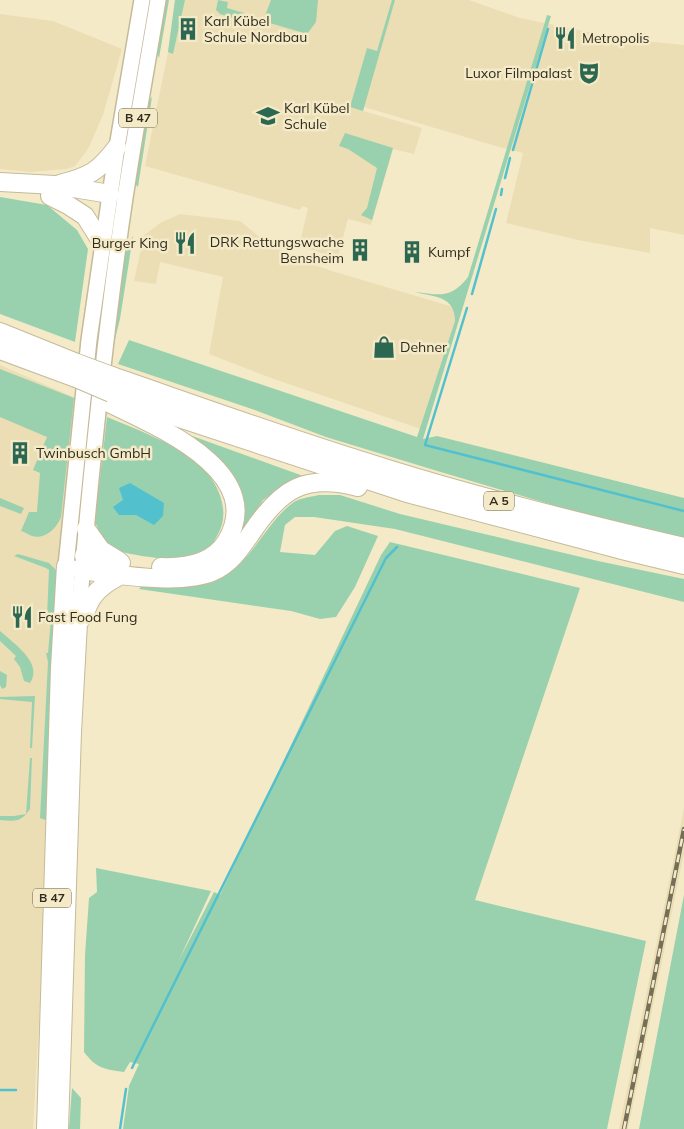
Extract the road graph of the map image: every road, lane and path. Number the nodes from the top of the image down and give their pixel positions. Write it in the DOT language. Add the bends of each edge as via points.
graph roads {
  1 [pos="142,0"];
  2 [pos="158,0"];
  3 [pos="117,147"];
  4 [pos="0,182"];
  5 [pos="0,188"];
  6 [pos="53,191"];
  7 [pos="117,201"];
  8 [pos="102,244"];
  9 [pos="0,322"];
  10 [pos="0,332"];
  11 [pos="22,342"];
  12 [pos="0,350"];
  13 [pos="76,376"];
  14 [pos="111,391"];
  15 [pos="407,493"];
  16 [pos="86,529"];
  17 [pos="684,547"];
  18 [pos="76,561"];
  19 [pos="684,565"];
  20 [pos="123,569"];
  21 [pos="78,623"];
  22 [pos="46,1129"];
  23 [pos="59,1129"];
  1 -- 3 [label="main road, B 47"];
  2 -- 7 [label="main road, B 47"];
  3 -- 6 [label="highway" via="93,173"];
  3 -- 7 [label="main road, B 47"];
  4 -- 6 [label="highway"];
  5 -- 6 [label="highway"];
  6 -- 7 [label="highway"];
  6 -- 8 [label="highway" via="84,216"];
  7 -- 8 [label="main road, B 47"];
  7 -- 16 [label="main road, B 47"];
  8 -- 18 [label="main road, B 47" via="79,430"];
  9 -- 11 [label="highway"];
  10 -- 11 [label="highway, A 5"];
  11 -- 13 [label="highway, A 5"];
  12 -- 13 [label="highway" via="42,366 55,379"];
  13 -- 14 [label="highway"];
  13 -- 14 [label="highway, A 5, bridge"];
  14 -- 15 [label="highway, A 5" via="232,436"];
  14 -- 17 [label="highway, A 5" via="494,500"];
  14 -- 20 [label="highway" via="214,465 225,478 235,507 229,536 211,558 177,567"];
  15 -- 19 [label="highway, A 5"];
  15 -- 20 [label="highway" via="379,492 342,482 302,486 292,489 275,502 235,556 212,572 182,578"];
  16 -- 18 [label="main road, B 47"];
  16 -- 20 [label="highway" via="102,550"];
  18 -- 20 [label="highway"];
  18 -- 21 [label="main road, B 47"];
  18 -- 22 [label="highway, B 47" via="60,668"];
  20 -- 21 [label="highway" via="98,590"];
  21 -- 23 [label="highway, B 47" via="71,742"];
}
